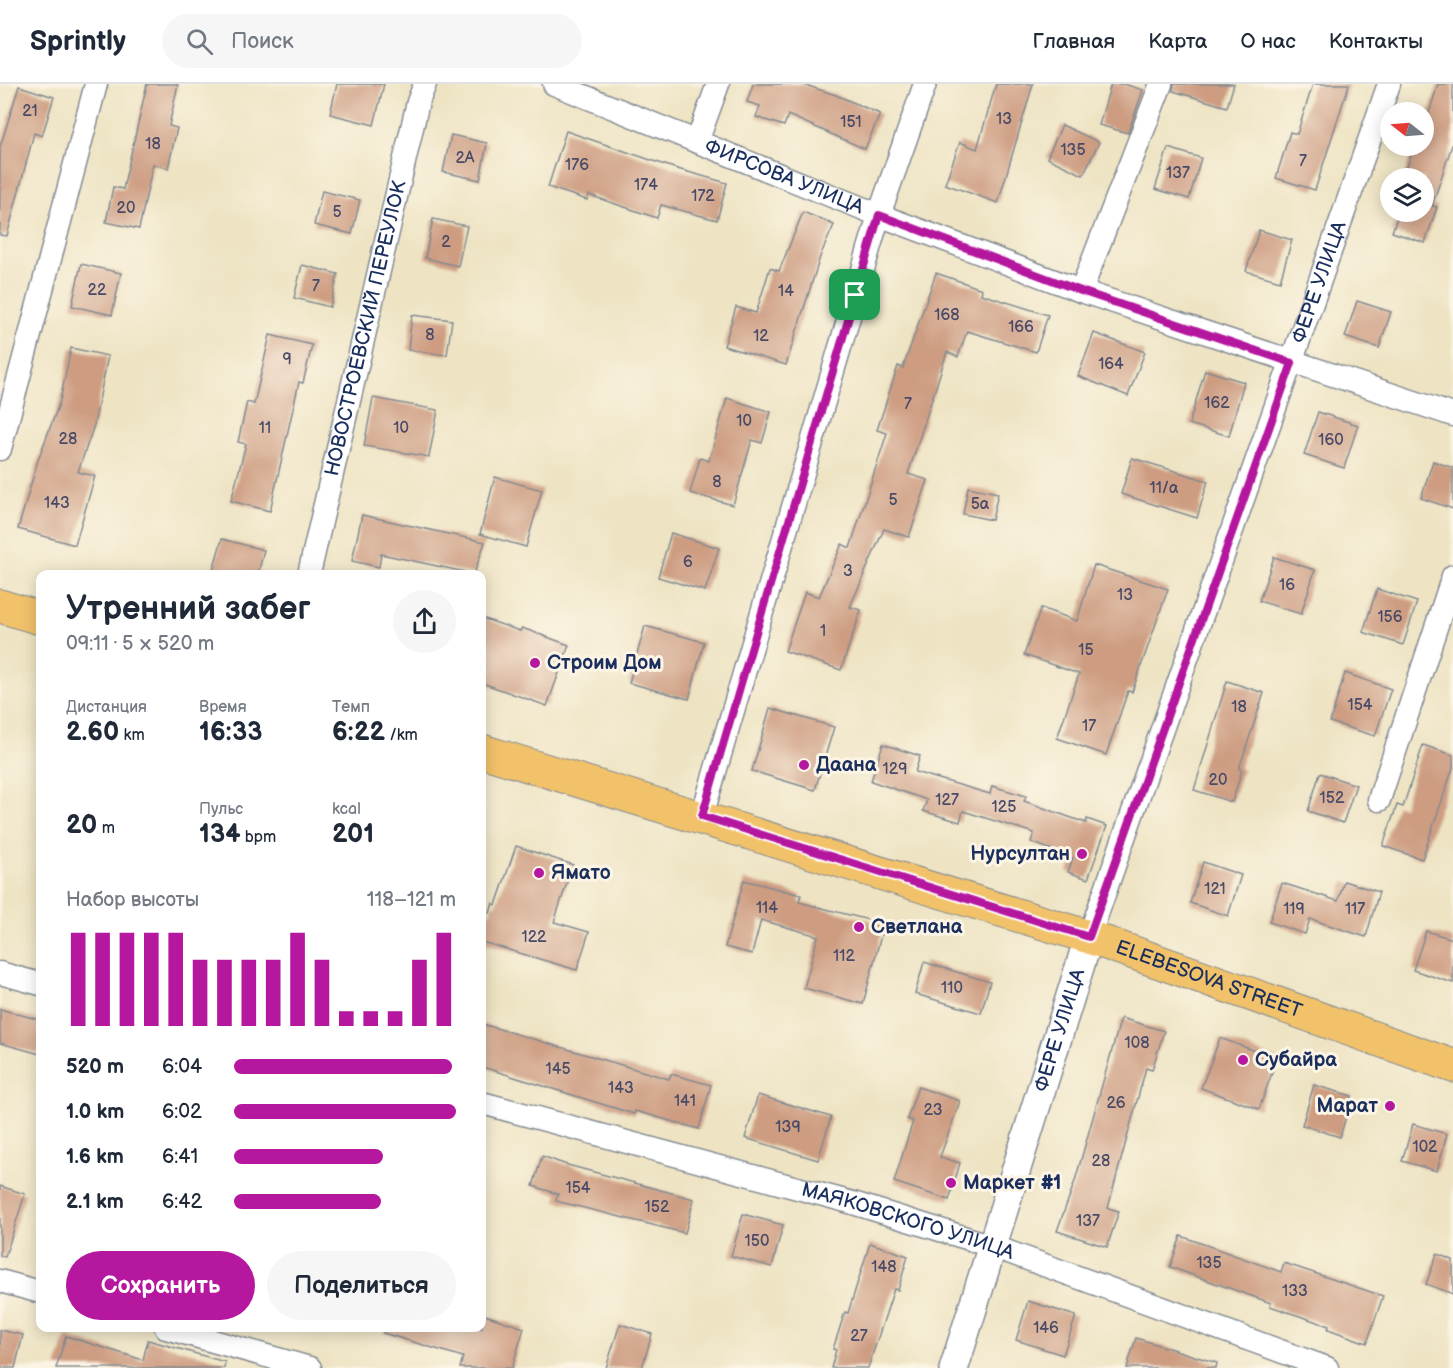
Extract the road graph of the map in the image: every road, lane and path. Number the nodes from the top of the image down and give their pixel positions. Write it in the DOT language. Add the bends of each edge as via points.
graph roads {
  1 [pos="96,84"];
  2 [pos="425,84"];
  3 [pos="554,84"];
  4 [pos="718,84"];
  5 [pos="925,84"];
  6 [pos="1161,84"];
  7 [pos="1389,84"];
  8 [pos="697,142"];
  9 [pos="879,215"];
  10 [pos="1081,291"];
  11 [pos="1292,363"];
  12 [pos="1453,415"];
  13 [pos="0,449"];
  14 [pos="310,570"];
  15 [pos="1453,576"];
  16 [pos="0,606"];
  17 [pos="36,617"];
  18 [pos="486,752"];
  19 [pos="1379,800"];
  20 [pos="702,816"];
  21 [pos="1089,937"];
  22 [pos="0,973"];
  23 [pos="36,983"];
  24 [pos="1453,1066"];
  25 [pos="486,1104"];
  26 [pos="992,1246"];
  27 [pos="0,1281"];
  28 [pos="36,1291"];
  29 [pos="180,1332"];
  30 [pos="310,1368"];
  31 [pos="954,1368"];
  32 [pos="1328,1368"];
  1 -- 13 [label="street"];
  2 -- 14 [label="street, НОВОСТРОЕВСКИЙ ПЕРЕУЛОК"];
  3 -- 8 [label="street, ФИРСОВА УЛИЦА"];
  4 -- 8 [label="street"];
  5 -- 9 [label="street"];
  6 -- 10 [label="street"];
  7 -- 11 [label="street, ФЕРЕ УЛИЦА"];
  8 -- 9 [label="street, ФИРСОВА УЛИЦА"];
  9 -- 10 [label="street, ФИРСОВА УЛИЦА"];
  9 -- 20 [label="street"];
  10 -- 11 [label="street, ФИРСОВА УЛИЦА"];
  11 -- 12 [label="street, ФИРСОВА УЛИЦА"];
  11 -- 21 [label="street, ФЕРЕ УЛИЦА"];
  15 -- 19 [label="street"];
  16 -- 17 [label="main road"];
  18 -- 20 [label="main road, ELEBESOVA STREET"];
  20 -- 21 [label="main road, ELEBESOVA STREET"];
  21 -- 24 [label="main road, ELEBESOVA STREET"];
  21 -- 26 [label="street, ФЕРЕ УЛИЦА"];
  22 -- 23 [label="street"];
  25 -- 26 [label="street, МАЯКОВСКОГО УЛИЦА" via="853,1203"];
  26 -- 31 [label="street, ФЕРЕ УЛИЦА"];
  26 -- 32 [label="street, МАЯКОВСКОГО УЛИЦА"];
  27 -- 28 [label="street"];
  29 -- 30 [label="street"];
}
